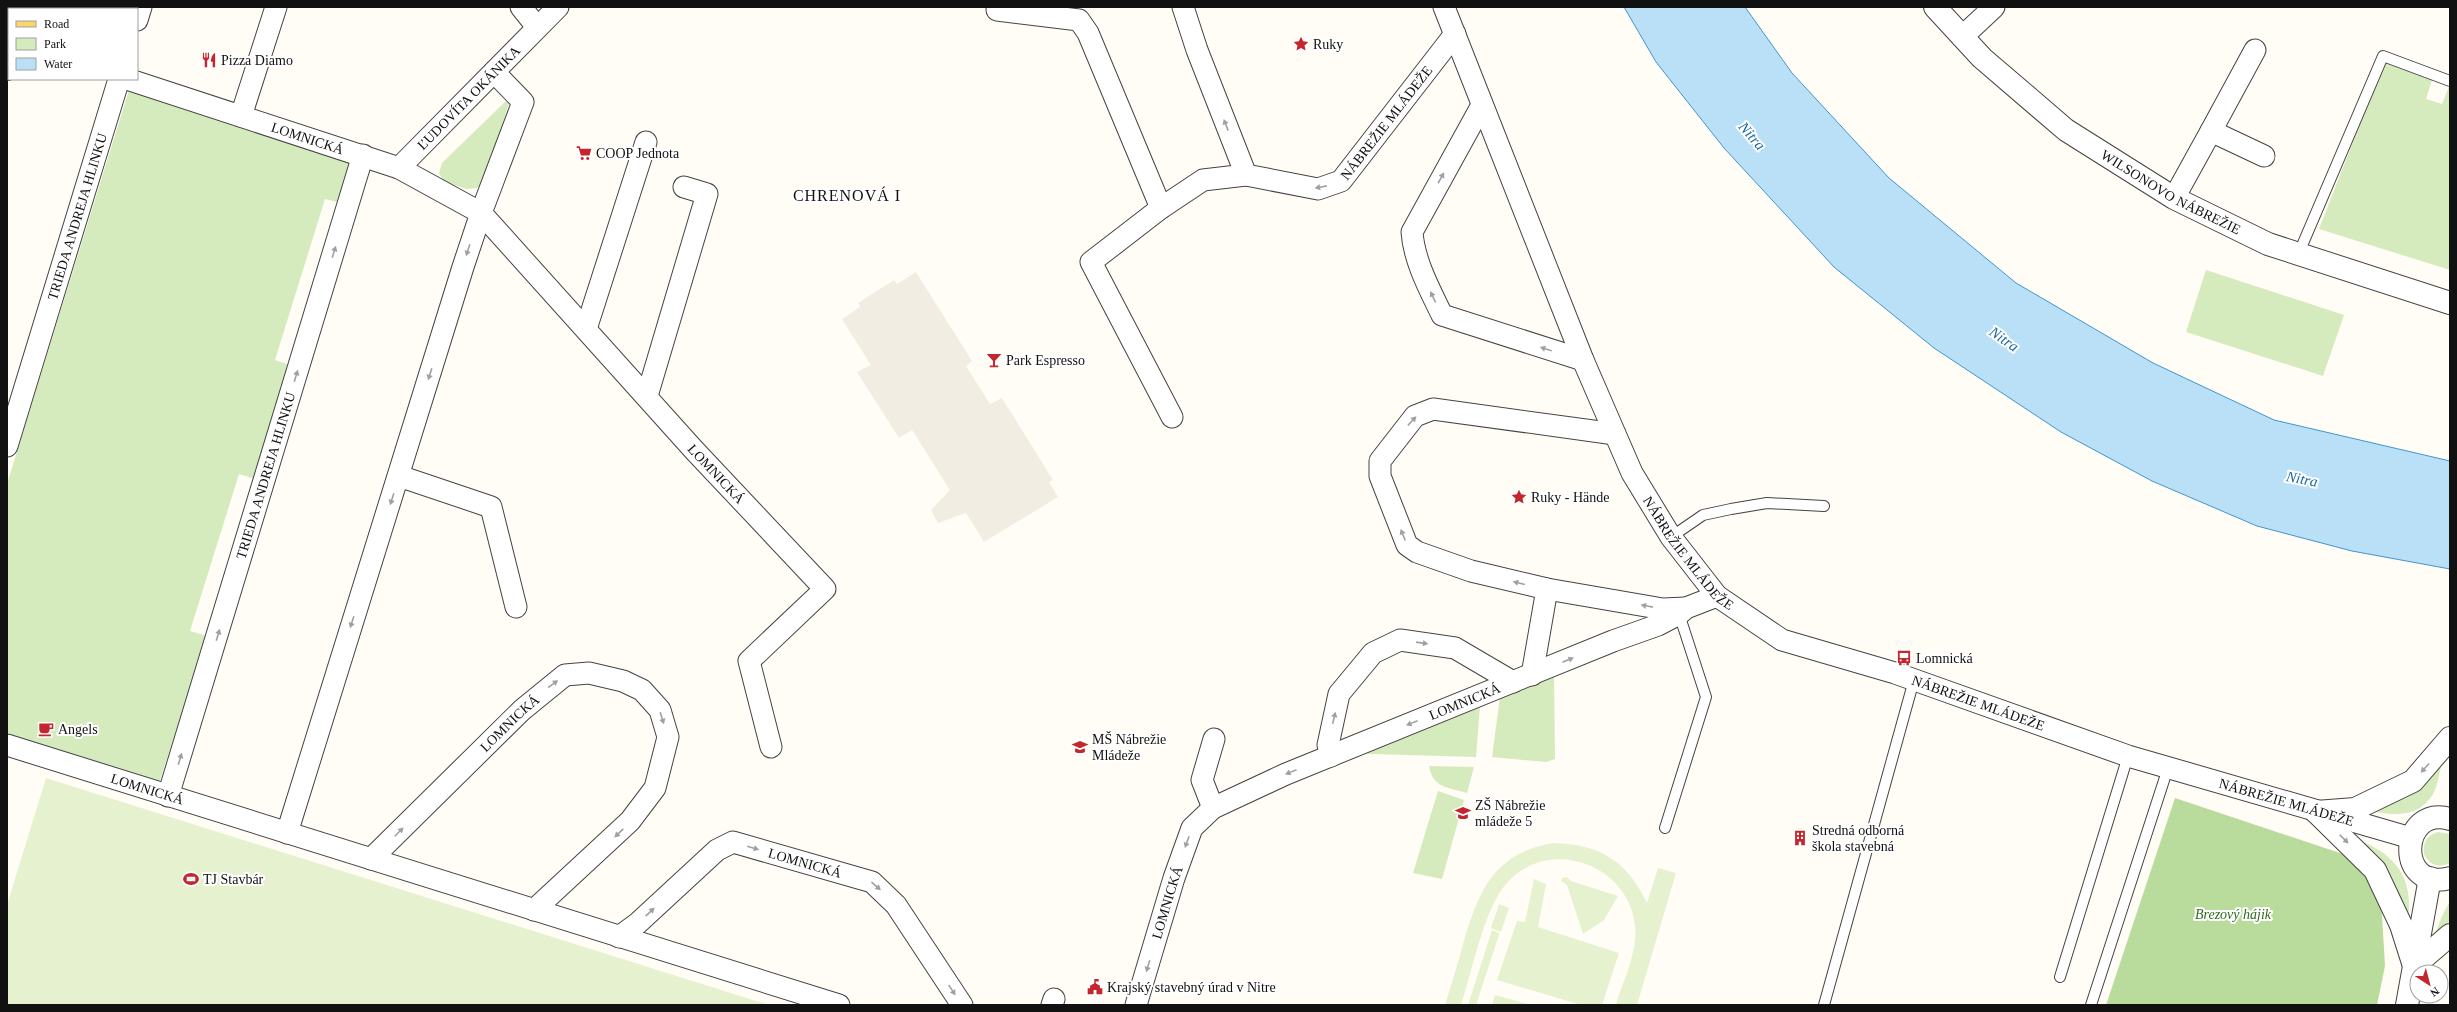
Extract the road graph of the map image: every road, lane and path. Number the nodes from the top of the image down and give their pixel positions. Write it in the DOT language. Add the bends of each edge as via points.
graph roads {
  1 [pos="141,7"];
  2 [pos="521,7"];
  3 [pos="558,7"];
  4 [pos="1183,7"];
  5 [pos="1444,7"];
  6 [pos="1935,7"];
  7 [pos="1994,7"];
  8 [pos="281,9"];
  9 [pos="997,10"];
  10 [pos="138,17"];
  11 [pos="537,27"];
  12 [pos="1455,34"];
  13 [pos="1962,37"];
  14 [pos="2255,50"];
  15 [pos="494,72"];
  16 [pos="119,80"];
  17 [pos="130,80"];
  18 [pos="2450,81"];
  19 [pos="1482,105"];
  20 [pos="241,116"];
  21 [pos="2211,131"];
  22 [pos="646,142"];
  23 [pos="363,155"];
  24 [pos="2264,156"];
  25 [pos="399,168"];
  26 [pos="1246,176"];
  27 [pos="684,187"];
  28 [pos="2174,198"];
  29 [pos="1161,208"];
  30 [pos="480,213"];
  31 [pos="2298,255"];
  32 [pos="2450,303"];
  33 [pos="586,329"];
  34 [pos="1583,360"];
  35 [pos="647,396"];
  36 [pos="1172,417"];
  37 [pos="1615,434"];
  38 [pos="7,446"];
  39 [pos="399,476"];
  40 [pos="1824,506"];
  41 [pos="1671,537"];
  42 [pos="1547,589"];
  43 [pos="1717,596"];
  44 [pos="516,607"];
  45 [pos="1682,611"];
  46 [pos="1522,678"];
  47 [pos="1914,680"];
  48 [pos="2450,738"];
  49 [pos="1214,739"];
  50 [pos="7,745"];
  51 [pos="771,747"];
  52 [pos="1331,756"];
  53 [pos="2128,756"];
  54 [pos="2168,768"];
  55 [pos="168,796"];
  56 [pos="1213,808"];
  57 [pos="2316,812"];
  58 [pos="2449,816"];
  59 [pos="1665,828"];
  60 [pos="287,833"];
  61 [pos="2411,838"];
  62 [pos="371,859"];
  63 [pos="2440,878"];
  64 [pos="534,910"];
  65 [pos="2450,935"];
  66 [pos="619,936"];
  67 [pos="2413,964"];
  68 [pos="2415,964"];
  69 [pos="2416,964"];
  70 [pos="2060,977"];
  71 [pos="2409,990"];
  72 [pos="810,1001"];
  73 [pos="839,1005"];
  74 [pos="962,1005"];
  75 [pos="1136,1005"];
  76 [pos="1824,1005"];
  77 [pos="2091,1005"];
  78 [pos="2406,1005"];
  1 -- 10 [label="street"];
  2 -- 11 [label="street"];
  3 -- 11 [label="street, ĽUDOVÍTA OKÁNIKA"];
  26 -- 4 [label="street, one-way"];
  5 -- 12 [label="street, NÁBREŽIE MLÁDEŽE"];
  6 -- 13 [label="street, WILSONOVO NÁBREŽIE"];
  7 -- 13 [label="street"];
  8 -- 20 [label="street"];
  9 -- 29 [label="street" via="1078,20 1088,33"];
  11 -- 15 [label="street, ĽUDOVÍTA OKÁNIKA"];
  12 -- 19 [label="street, NÁBREŽIE MLÁDEŽE"];
  12 -- 26 [label="street, NÁBREŽIE MLÁDEŽE, one-way" via="1341,181 1318,189"];
  13 -- 28 [label="street, WILSONOVO NÁBREŽIE" via="1982,58 2066,130"];
  14 -- 21 [label="street"];
  15 -- 25 [label="street, ĽUDOVÍTA OKÁNIKA"];
  15 -- 30 [label="street" via="523,102"];
  16 -- 38 [label="street, TRIEDA ANDREJA HLINKU"];
  17 -- 20 [label="street, LOMNICKÁ"];
  18 -- 31 [label="lane" via="2383,56"];
  19 -- 34 [label="street, NÁBREŽIE MLÁDEŽE"];
  34 -- 19 [label="street, one-way" via="1442,316 1431,293 1413,244 1412,232"];
  20 -- 23 [label="street, LOMNICKÁ" via="261,125"];
  21 -- 24 [label="street"];
  21 -- 28 [label="street"];
  22 -- 33 [label="street"];
  23 -- 25 [label="street, LOMNICKÁ"];
  55 -- 23 [label="street, TRIEDA ANDREJA HLINKU, one-way"];
  25 -- 30 [label="street, LOMNICKÁ"];
  26 -- 29 [label="street, NÁBREŽIE MLÁDEŽE" via="1203,180"];
  27 -- 35 [label="street" via="707,194"];
  28 -- 31 [label="street, WILSONOVO NÁBREŽIE" via="2268,244"];
  29 -- 36 [label="street, NÁBREŽIE MLÁDEŽE" via="1091,262"];
  30 -- 33 [label="street, LOMNICKÁ"];
  30 -- 39 [label="street, one-way"];
  31 -- 32 [label="street, WILSONOVO NÁBREŽIE"];
  33 -- 35 [label="street, LOMNICKÁ"];
  34 -- 37 [label="street, NÁBREŽIE MLÁDEŽE"];
  35 -- 51 [label="street, LOMNICKÁ" via="694,450 825,589 749,661"];
  37 -- 41 [label="street, NÁBREŽIE MLÁDEŽE" via="1632,473"];
  42 -- 37 [label="street, one-way" via="1471,571 1417,552 1407,545 1380,476 1380,461 1414,416 1433,409"];
  39 -- 44 [label="street" via="491,507"];
  39 -- 60 [label="street, one-way"];
  40 -- 41 [label="lane" via="1767,503 1731,509 1703,515"];
  41 -- 43 [label="street, NÁBREŽIE MLÁDEŽE"];
  45 -- 42 [label="street, one-way"];
  42 -- 46 [label="street"];
  43 -- 45 [label="street, LOMNICKÁ"];
  43 -- 47 [label="street, NÁBREŽIE MLÁDEŽE" via="1782,640"];
  46 -- 45 [label="street, LOMNICKÁ, one-way" via="1658,625"];
  45 -- 59 [label="lane" via="1706,697"];
  46 -- 52 [label="street, LOMNICKÁ, one-way"];
  52 -- 46 [label="street, one-way" via="1328,745 1339,694 1373,653 1400,640 1455,648"];
  47 -- 53 [label="street, NÁBREŽIE MLÁDEŽE"];
  47 -- 76 [label="lane"];
  48 -- 57 [label="street, one-way" via="2413,781 2355,809"];
  49 -- 56 [label="street" via="1202,780"];
  50 -- 55 [label="street, LOMNICKÁ"];
  52 -- 56 [label="street, LOMNICKÁ, one-way"];
  53 -- 54 [label="street, NÁBREŽIE MLÁDEŽE"];
  53 -- 70 [label="lane"];
  54 -- 57 [label="street, NÁBREŽIE MLÁDEŽE"];
  54 -- 77 [label="lane"];
  55 -- 60 [label="street, LOMNICKÁ"];
  56 -- 75 [label="street, LOMNICKÁ, one-way" via="1192,828 1174,878"];
  57 -- 61 [label="street, NÁBREŽIE MLÁDEŽE"];
  57 -- 67 [label="street, one-way" via="2375,870 2401,925"];
  58 -- 61 [label="street" via="2426,821"];
  60 -- 62 [label="street, LOMNICKÁ"];
  61 -- 63 [label="street" via="2409,853 2412,862 2422,875"];
  62 -- 64 [label="street, LOMNICKÁ"];
  62 -- 64 [label="street, LOMNICKÁ, one-way" via="522,710 565,675 589,674 623,681 642,690 660,710 668,737 655,788 630,821"];
  63 -- 68 [label="street"];
  64 -- 66 [label="street, LOMNICKÁ"];
  65 -- 69 [label="street"];
  66 -- 72 [label="street, LOMNICKÁ"];
  66 -- 74 [label="street, LOMNICKÁ, one-way" via="638,923 717,850 733,842 872,882 896,905"];
  71 -- 78 [label="street"];
  72 -- 73 [label="street, LOMNICKÁ"];
}
